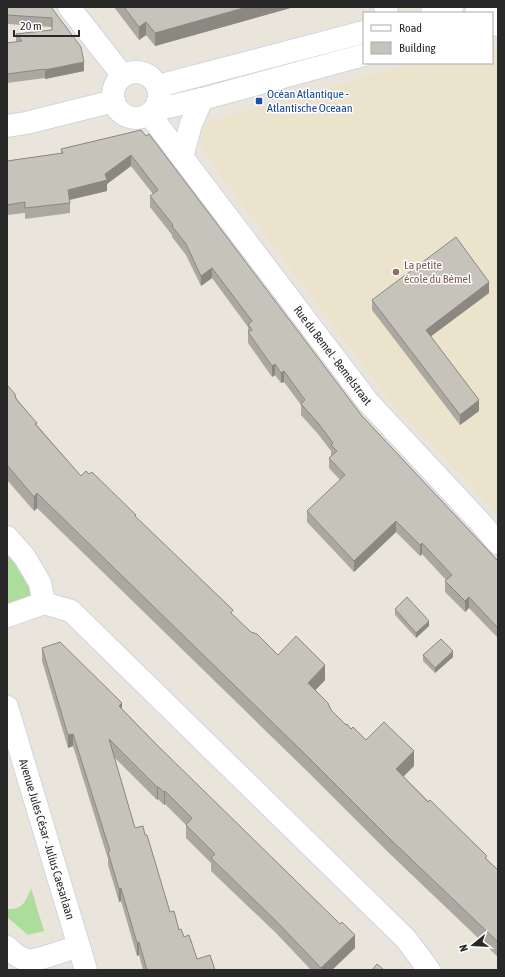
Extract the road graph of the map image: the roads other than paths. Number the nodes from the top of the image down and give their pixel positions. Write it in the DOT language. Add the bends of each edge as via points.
graph roads {
  1 [pos="69,7"];
  2 [pos="452,7"];
  3 [pos="489,7"];
  4 [pos="434,12"];
  5 [pos="478,12"];
  6 [pos="493,15"];
  7 [pos="498,25"];
  8 [pos="363,32"];
  9 [pos="363,55"];
  10 [pos="123,76"];
  11 [pos="158,86"];
  12 [pos="202,99"];
  13 [pos="114,100"];
  14 [pos="152,112"];
  15 [pos="7,126"];
  16 [pos="182,157"];
  17 [pos="7,537"];
  18 [pos="498,543"];
  19 [pos="44,603"];
  20 [pos="7,616"];
  21 [pos="7,707"];
  22 [pos="79,946"];
  23 [pos="16,957"];
  24 [pos="86,970"];
  25 [pos="429,970"];
  1 -- 10 [label="street"];
  2 -- 4 [label="street"];
  3 -- 5 [label="street"];
  6 -- 7 [label="street"];
  8 -- 11 [label="street"];
  9 -- 12 [label="street"];
  10 -- 11 [label="street" via="131,72 147,74"];
  10 -- 13 [label="street" via="114,87"];
  11 -- 14 [label="street" via="159,102"];
  12 -- 14 [label="street"];
  12 -- 16 [label="street" via="191,124"];
  13 -- 14 [label="street" via="118,109 132,118 141,118"];
  13 -- 15 [label="street"];
  14 -- 16 [label="street, Rue du Bemel - Bemelstraat"];
  16 -- 18 [label="street, Rue du Bemel - Bemelstraat" via="368,402"];
  17 -- 19 [label="street" via="24,556 40,583"];
  19 -- 20 [label="street"];
  19 -- 25 [label="street" via="71,611 406,939"];
  21 -- 22 [label="street, Avenue Jules César - Julius Caesarlaan"];
  22 -- 23 [label="street" via="27,960"];
  22 -- 24 [label="street, Avenue Jules César - Julius Caesarlaan"];
}
